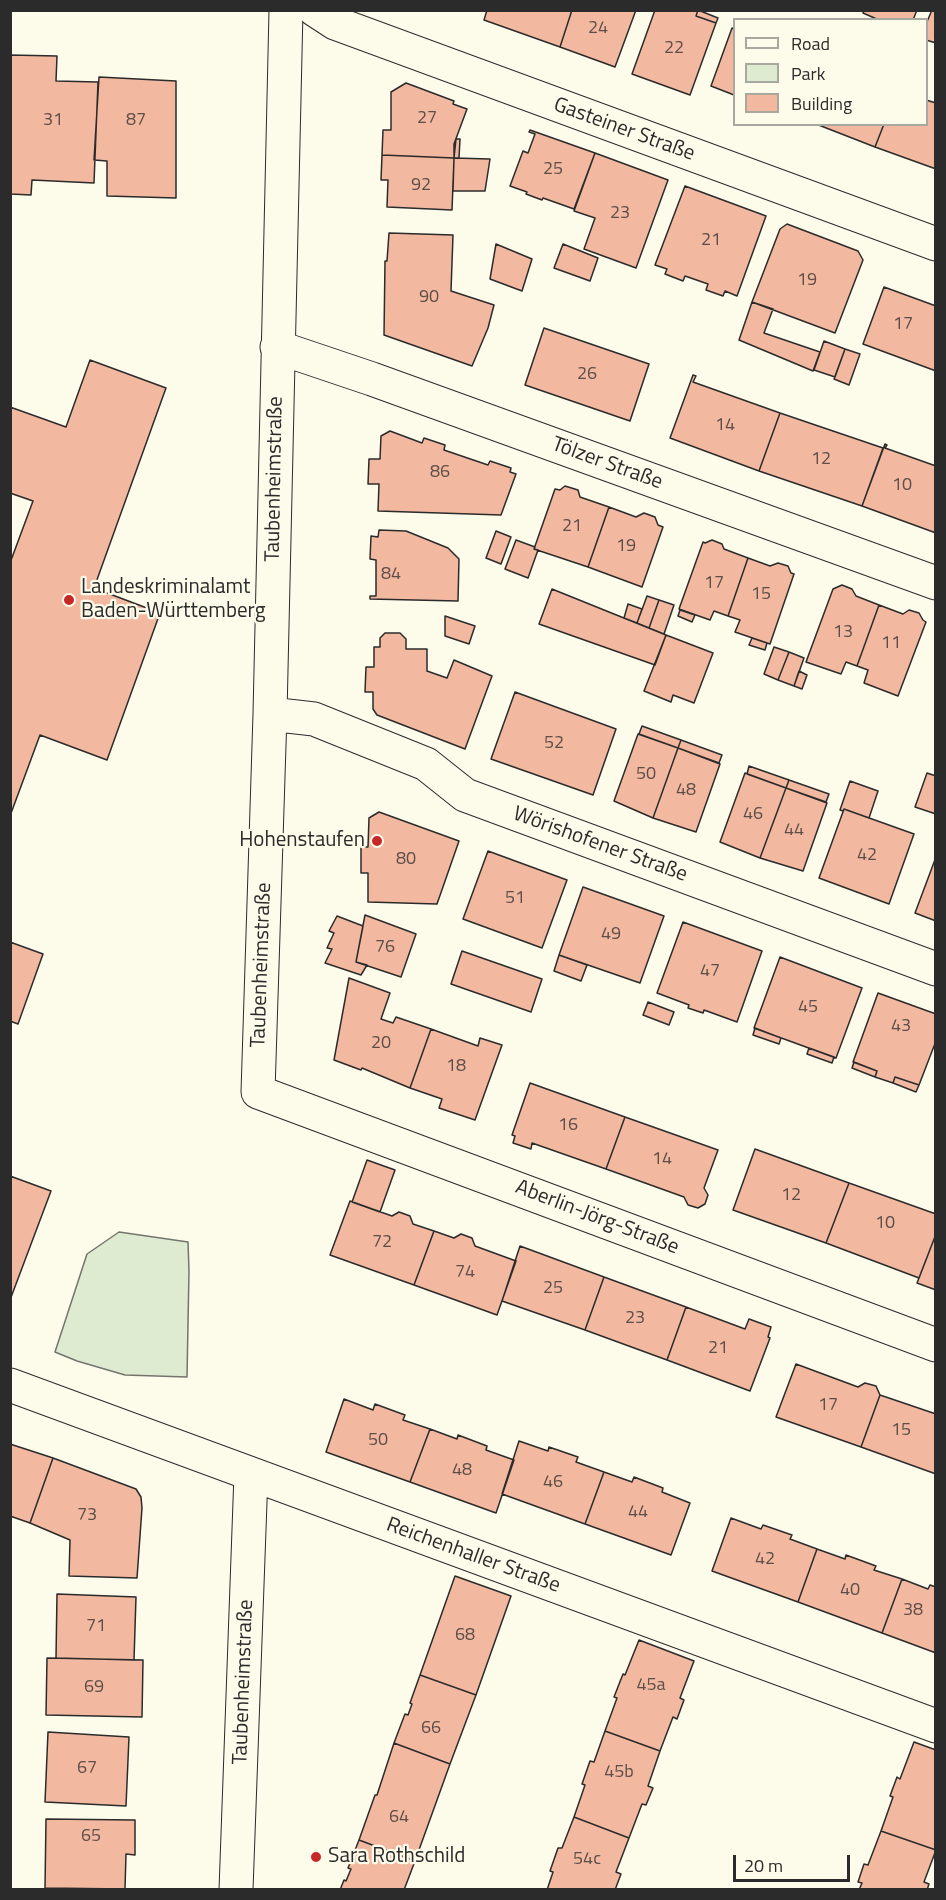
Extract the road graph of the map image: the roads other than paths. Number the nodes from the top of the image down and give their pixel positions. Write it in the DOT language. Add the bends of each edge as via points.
graph roads {
  1 [pos="286,10"];
  2 [pos="315,10"];
  3 [pos="936,244"];
  4 [pos="277,347"];
  5 [pos="936,583"];
  6 [pos="270,714"];
  7 [pos="936,969"];
  8 [pos="258,1092"];
  9 [pos="936,1345"];
  10 [pos="10,1385"];
  11 [pos="251,1474"];
  12 [pos="936,1726"];
  13 [pos="236,1890"];
  1 -- 4 [label="street, Taubenheimstraße"];
  2 -- 3 [label="street, Gasteiner Straße" via="335,23"];
  4 -- 5 [label="street, Tölzer Straße"];
  4 -- 6 [label="street, Taubenheimstraße"];
  6 -- 7 [label="street, Wörishofener Straße" via="314,719 426,764 465,795"];
  6 -- 8 [label="street, Taubenheimstraße"];
  8 -- 9 [label="street, Aberlin-Jörg-Straße"];
  10 -- 11 [label="street, Reichenhaller Straße"];
  11 -- 12 [label="street, Reichenhaller Straße"];
  11 -- 13 [label="street, Taubenheimstraße"];
}
